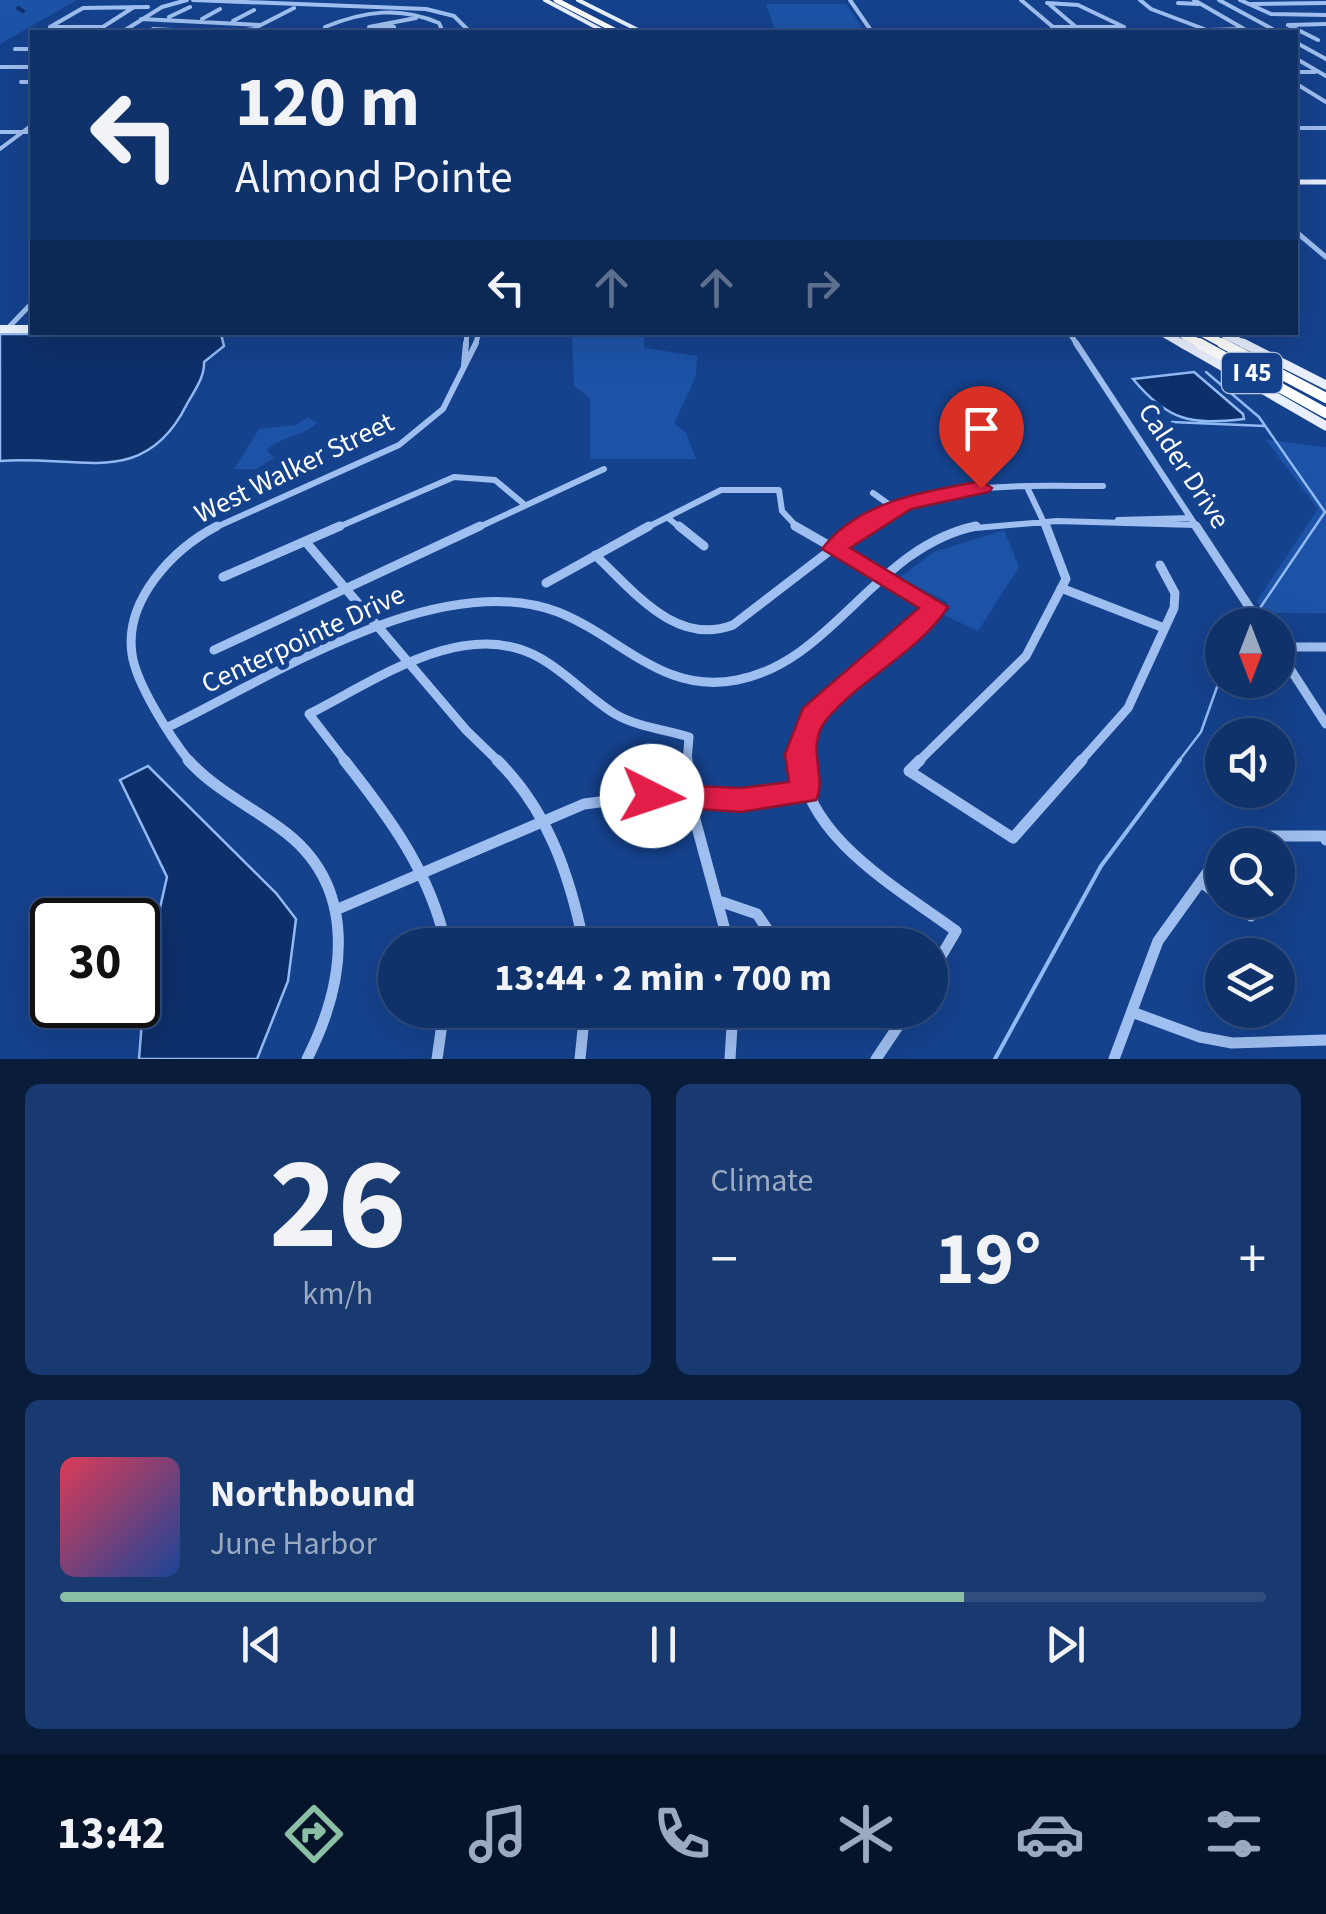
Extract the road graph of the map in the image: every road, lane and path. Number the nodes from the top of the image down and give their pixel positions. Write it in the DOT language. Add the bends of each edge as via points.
graph roads {
  1 [pos="192,0"];
  2 [pos="203,0"];
  3 [pos="417,0"];
  4 [pos="544,0"];
  5 [pos="556,0"];
  6 [pos="570,0"];
  7 [pos="578,0"];
  8 [pos="850,0"];
  9 [pos="1020,0"];
  10 [pos="1140,0"];
  11 [pos="1194,0"];
  12 [pos="1217,0"];
  13 [pos="1240,0"];
  14 [pos="1045,2"];
  15 [pos="1178,3"];
  16 [pos="1201,4"];
  17 [pos="1247,4"];
  18 [pos="1326,4"];
  19 [pos="406,6"];
  20 [pos="134,7"];
  21 [pos="148,7"];
  22 [pos="190,7"];
  23 [pos="294,8"];
  24 [pos="220,9"];
  25 [pos="254,10"];
  26 [pos="443,12"];
  27 [pos="1203,13"];
  28 [pos="1218,14"];
  29 [pos="1326,15"];
  30 [pos="424,16"];
  31 [pos="108,17"];
  32 [pos="119,17"];
  33 [pos="141,19"];
  34 [pos="166,19"];
  35 [pos="198,21"];
  36 [pos="229,23"];
  37 [pos="260,25"];
  38 [pos="1325,25"];
  39 [pos="394,26"];
  40 [pos="104,27"];
  41 [pos="1052,27"];
  42 [pos="1076,27"];
  43 [pos="99,30"];
  44 [pos="125,30"];
  45 [pos="182,30"];
  46 [pos="241,30"];
  47 [pos="328,30"];
  48 [pos="442,30"];
  49 [pos="468,30"];
  50 [pos="474,30"];
  51 [pos="601,30"];
  52 [pos="614,30"];
  53 [pos="627,30"];
  54 [pos="638,30"];
  55 [pos="871,30"];
  56 [pos="1056,30"];
  57 [pos="1207,30"];
  58 [pos="1227,30"];
  59 [pos="1270,30"];
  60 [pos="1297,30"];
  61 [pos="1299,31"];
  62 [pos="1318,40"];
  63 [pos="1298,45"];
  64 [pos="15,49"];
  65 [pos="30,49"];
  66 [pos="1298,60"];
  67 [pos="1326,60"];
  68 [pos="30,67"];
  69 [pos="0,68"];
  70 [pos="1298,72"];
  71 [pos="1324,73"];
  72 [pos="21,82"];
  73 [pos="30,82"];
  74 [pos="1298,85"];
  75 [pos="1326,102"];
  76 [pos="1298,128"];
  77 [pos="1326,128"];
  78 [pos="30,130"];
  79 [pos="0,132"];
  80 [pos="23,132"];
  81 [pos="0,149"];
  82 [pos="1326,180"];
  83 [pos="1298,181"];
  84 [pos="1298,234"];
  85 [pos="1326,257"];
  86 [pos="30,305"];
  87 [pos="5,326"];
  88 [pos="468,335"];
  89 [pos="478,335"];
  90 [pos="1071,335"];
  91 [pos="1171,335"];
  92 [pos="1184,335"];
  93 [pos="1206,335"];
  94 [pos="1218,335"];
  95 [pos="1226,335"];
  96 [pos="464,365"];
  97 [pos="1258,384"];
  98 [pos="1326,388"];
  99 [pos="1326,398"];
  100 [pos="1326,413"];
  101 [pos="1326,426"];
  102 [pos="604,469"];
  103 [pos="1103,486"];
  104 [pos="1026,487"];
  105 [pos="873,492"];
  106 [pos="525,506"];
  107 [pos="894,508"];
  108 [pos="668,518"];
  109 [pos="1193,522"];
  110 [pos="1044,523"];
  111 [pos="306,541"];
  112 [pos="704,546"];
  113 [pos="834,549"];
  114 [pos="595,555"];
  115 [pos="1160,565"];
  116 [pos="882,576"];
  117 [pos="223,577"];
  118 [pos="546,584"];
  119 [pos="1061,588"];
  120 [pos="346,589"];
  121 [pos="1250,608"];
  122 [pos="377,625"];
  123 [pos="1164,628"];
  124 [pos="1326,646"];
  125 [pos="1295,647"];
  126 [pos="214,650"];
  127 [pos="408,662"];
  128 [pos="1295,675"];
  129 [pos="1326,724"];
  130 [pos="168,727"];
  131 [pos="805,792"];
  132 [pos="688,799"];
  133 [pos="546,824"];
  134 [pos="1295,837"];
  135 [pos="1325,838"];
  136 [pos="424,876"];
  137 [pos="1205,878"];
  138 [pos="1202,883"];
  139 [pos="1205,885"];
  140 [pos="722,902"];
  141 [pos="338,909"];
  142 [pos="441,928"];
  143 [pos="581,928"];
  144 [pos="726,928"];
  145 [pos="768,928"];
  146 [pos="948,945"];
  147 [pos="1132,1012"];
  148 [pos="442,1028"];
  149 [pos="583,1028"];
  150 [pos="731,1028"];
  151 [pos="897,1028"];
  152 [pos="1326,1040"];
  153 [pos="307,1059"];
  154 [pos="438,1059"];
  155 [pos="580,1059"];
  156 [pos="730,1059"];
  157 [pos="876,1059"];
  158 [pos="1114,1059"];
  1 -- 19 [label="street"];
  1 -- 33 [label="street"];
  2 -- 19 [label="street"];
  3 -- 19 [label="street"];
  4 -- 51 [label="main road"];
  5 -- 52 [label="highway"];
  6 -- 53 [label="highway"];
  7 -- 54 [label="main road"];
  8 -- 55 [label="street"];
  9 -- 41 [label="street"];
  10 -- 57 [label="street"];
  11 -- 16 [label="street"];
  12 -- 59 [label="street"];
  13 -- 17 [label="street"];
  14 -- 42 [label="street"];
  14 -- 42 [label="street" via="1078,6 1124,26"];
  15 -- 16 [label="street"];
  16 -- 28 [label="street"];
  17 -- 18 [label="street"];
  17 -- 29 [label="street" via="1271,14"];
  19 -- 26 [label="street"];
  20 -- 21 [label="street"];
  20 -- 32 [label="street"];
  20 -- 40 [label="street" via="83,8 50,27"];
  22 -- 34 [label="street"];
  23 -- 37 [label="street"];
  24 -- 35 [label="street"];
  25 -- 36 [label="street"];
  26 -- 30 [label="street"];
  26 -- 49 [label="street"];
  26 -- 50 [label="street" via="469,20"];
  27 -- 28 [label="street"];
  28 -- 58 [label="street" via="1244,29"];
  30 -- 39 [label="street"];
  30 -- 47 [label="street" via="369,11"];
  30 -- 48 [label="street"];
  31 -- 32 [label="street"];
  32 -- 40 [label="street"];
  33 -- 34 [label="street"];
  33 -- 44 [label="street"];
  34 -- 35 [label="street"];
  34 -- 45 [label="street" via="153,28"];
  35 -- 36 [label="street"];
  36 -- 37 [label="street"];
  37 -- 46 [label="street"];
  38 -- 60 [label="street" via="1288,25"];
  39 -- 39 [label="street" via="381,22 369,28"];
  40 -- 43 [label="street"];
  41 -- 42 [label="street"];
  41 -- 56 [label="street"];
  61 -- 62 [label="street"];
  63 -- 67 [label="street"];
  64 -- 65 [label="street"];
  66 -- 71 [label="street"];
  68 -- 69 [label="street"];
  70 -- 71 [label="street"];
  72 -- 73 [label="street"];
  74 -- 75 [label="street"];
  76 -- 77 [label="street"];
  78 -- 80 [label="street"];
  79 -- 80 [label="street"];
  80 -- 81 [label="street"];
  82 -- 83 [label="main road"];
  84 -- 85 [label="street"];
  86 -- 87 [label="street"];
  88 -- 96 [label="street, West Walker Street"];
  89 -- 96 [label="street, West Walker Street"];
  90 -- 109 [label="street, Calder Drive"];
  91 -- 97 [label="highway"];
  92 -- 100 [label="highway, I 45"];
  93 -- 99 [label="highway, I 45"];
  94 -- 98 [label="highway"];
  95 -- 98 [label="main road"];
  96 -- 130 [label="street, West Walker Street" via="448,403 412,437 387,454 224,521 193,541 151,584 130,643 136,672"];
  97 -- 101 [label="main road"];
  102 -- 106 [label="street"];
  103 -- 104 [label="street"];
  104 -- 107 [label="street" via="958,489"];
  104 -- 110 [label="street"];
  105 -- 107 [label="street"];
  106 -- 111 [label="street" via="495,480 454,477"];
  106 -- 120 [label="street"];
  107 -- 113 [label="street"];
  108 -- 112 [label="street"];
  108 -- 113 [label="street" via="721,490 778,490 788,522"];
  108 -- 114 [label="street"];
  109 -- 110 [label="street, Centerpointe Drive"];
  109 -- 121 [label="street, Calder Drive"];
  110 -- 116 [label="street, Centerpointe Drive" via="951,532"];
  110 -- 119 [label="street" via="1065,567"];
  111 -- 117 [label="street"];
  111 -- 120 [label="street"];
  113 -- 114 [label="street" via="733,626 700,635 682,628"];
  113 -- 116 [label="street"];
  114 -- 118 [label="street"];
  115 -- 123 [label="street" via="1174,593"];
  116 -- 122 [label="street, Centerpointe Drive" via="786,658 755,676 720,683 669,678 578,620 516,602 440,605"];
  116 -- 131 [label="street" via="936,607 813,715 799,754"];
  119 -- 123 [label="street"];
  119 -- 123 [label="street" via="1026,656 909,771 1013,838 1128,708"];
  120 -- 122 [label="street"];
  120 -- 126 [label="street"];
  122 -- 127 [label="street"];
  122 -- 130 [label="street, Centerpointe Drive"];
  124 -- 125 [label="street"];
  127 -- 132 [label="street" via="481,644 538,656 607,710 689,738"];
  127 -- 133 [label="street" via="504,766"];
  127 -- 136 [label="street" via="309,714"];
  128 -- 129 [label="street"];
  130 -- 141 [label="street, West Walker Street" via="192,766 308,852"];
  131 -- 132 [label="street"];
  131 -- 146 [label="street" via="853,851 956,931"];
  132 -- 133 [label="street" via="618,796"];
  132 -- 140 [label="street"];
  133 -- 136 [label="street"];
  133 -- 143 [label="street"];
  134 -- 135 [label="street"];
  136 -- 141 [label="street"];
  136 -- 142 [label="street"];
  137 -- 138 [label="street"];
  138 -- 139 [label="street"];
  138 -- 147 [label="street" via="1158,941"];
  140 -- 144 [label="street"];
  140 -- 145 [label="street" via="737,902"];
  141 -- 153 [label="street, West Walker Street" via="334,997"];
  147 -- 152 [label="street" via="1232,1043"];
  147 -- 158 [label="street"];
  148 -- 154 [label="street"];
  149 -- 155 [label="street"];
  150 -- 156 [label="street"];
  151 -- 157 [label="street"];
}
